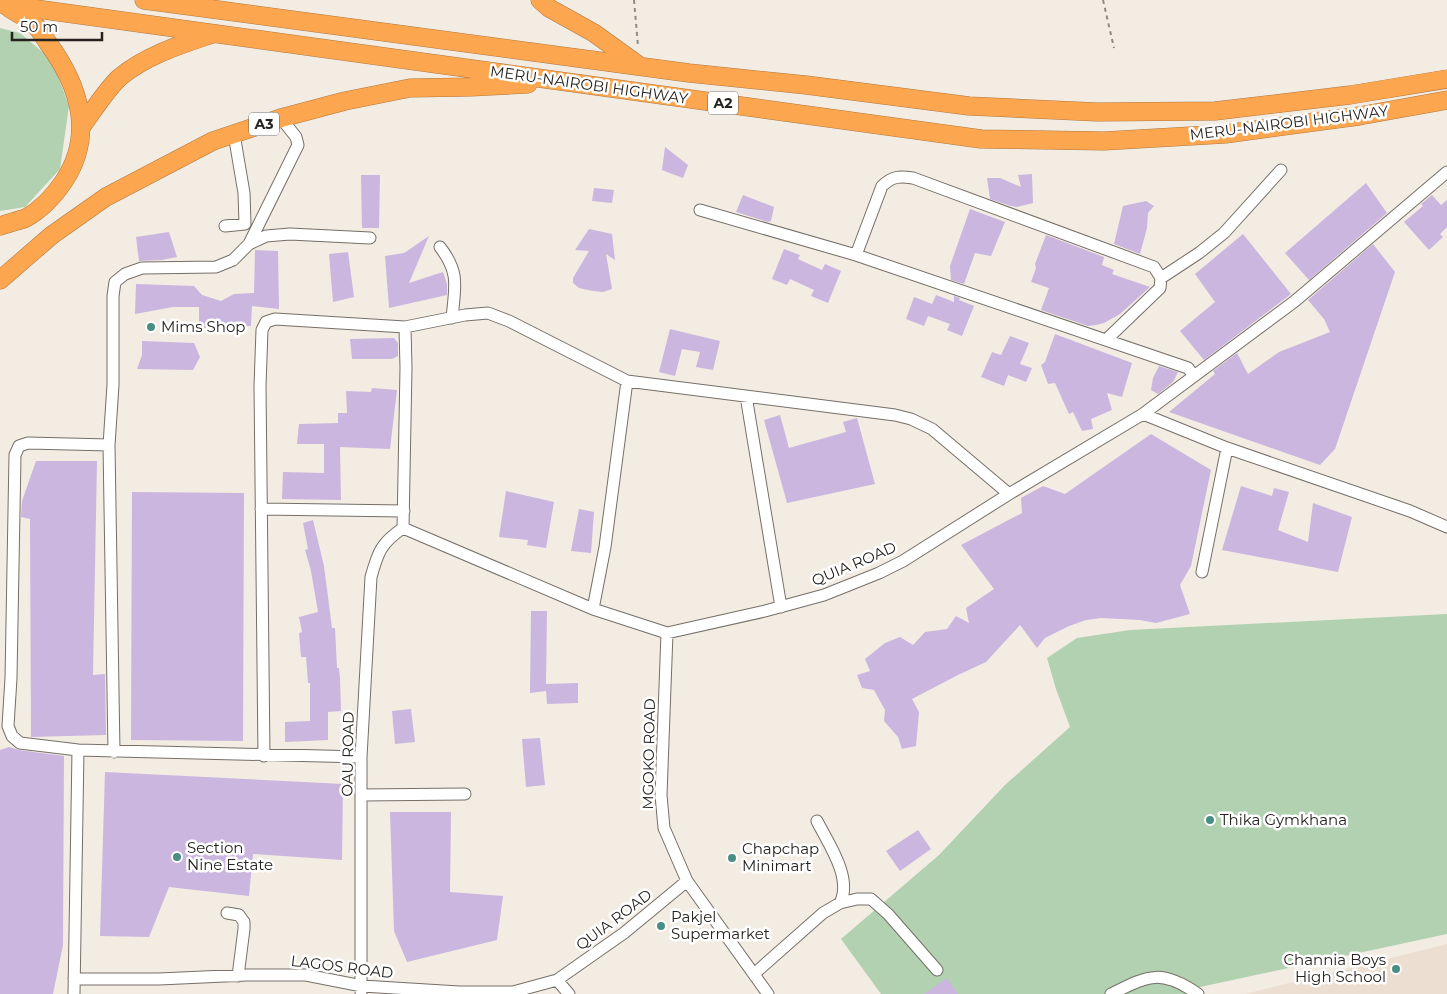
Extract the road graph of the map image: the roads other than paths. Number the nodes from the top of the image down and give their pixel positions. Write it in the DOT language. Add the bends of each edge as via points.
graph roads {
  1 [pos="144,0"];
  2 [pos="540,0"];
  3 [pos="2,4"];
  4 [pos="216,32"];
  5 [pos="640,66"];
  6 [pos="1447,79"];
  7 [pos="569,82"];
  8 [pos="1447,100"];
  9 [pos="281,118"];
  10 [pos="82,126"];
  11 [pos="234,134"];
  12 [pos="1281,170"];
  13 [pos="1447,172"];
  14 [pos="700,210"];
  15 [pos="0,226"];
  16 [pos="225,226"];
  17 [pos="370,238"];
  18 [pos="249,244"];
  19 [pos="440,247"];
  20 [pos="856,255"];
  21 [pos="1161,278"];
  22 [pos="0,280"];
  23 [pos="452,318"];
  24 [pos="405,326"];
  25 [pos="1107,339"];
  26 [pos="1194,376"];
  27 [pos="627,380"];
  28 [pos="746,396"];
  29 [pos="1143,414"];
  30 [pos="109,445"];
  31 [pos="1227,448"];
  32 [pos="1009,494"];
  33 [pos="262,508"];
  34 [pos="404,511"];
  35 [pos="1447,527"];
  36 [pos="404,528"];
  37 [pos="1202,572"];
  38 [pos="781,607"];
  39 [pos="593,609"];
  40 [pos="667,634"];
  41 [pos="78,750"];
  42 [pos="114,752"];
  43 [pos="264,756"];
  44 [pos="361,757"];
  45 [pos="465,794"];
  46 [pos="362,795"];
  47 [pos="817,821"];
  48 [pos="687,881"];
  49 [pos="840,903"];
  50 [pos="227,913"];
  51 [pos="937,970"];
  52 [pos="754,974"];
  53 [pos="238,976"];
  54 [pos="74,979"];
  55 [pos="557,980"];
  56 [pos="362,990"];
  57 [pos="74,994"];
  58 [pos="569,994"];
  59 [pos="768,994"];
  60 [pos="1111,994"];
  61 [pos="1198,994"];
  1 -- 5 [label="highway, MERU-NAIROBI HIGHWAY / A2"];
  2 -- 5 [label="highway"];
  3 -- 4 [label="highway, MERU-NAIROBI HIGHWAY / A2"];
  3 -- 10 [label="highway" via="34,24 54,51 70,77"];
  4 -- 7 [label="highway, MERU-NAIROBI HIGHWAY / A2"];
  4 -- 10 [label="highway" via="142,62 115,83"];
  5 -- 6 [label="highway, MERU-NAIROBI HIGHWAY / A2" via="969,106 1097,112 1215,111 1350,95"];
  7 -- 8 [label="highway, MERU-NAIROBI HIGHWAY / A2" via="990,139 1104,141 1225,134"];
  7 -- 9 [label="highway, A3" via="410,88 345,100"];
  9 -- 11 [label="highway, A3"];
  9 -- 18 [label="street" via="296,137 298,145"];
  10 -- 15 [label="highway" via="72,170 53,198 26,218"];
  11 -- 16 [label="street" via="244,193 245,224"];
  11 -- 22 [label="highway, A3" via="213,141 106,198 52,235"];
  12 -- 21 [label="street" via="1224,233"];
  13 -- 26 [label="street, QUIA ROAD" via="1295,301"];
  14 -- 20 [label="street"];
  17 -- 18 [label="street" via="290,234 266,236"];
  18 -- 30 [label="street" via="233,260 216,267 142,268 115,282"];
  19 -- 23 [label="street" via="452,264 454,274"];
  20 -- 21 [label="street" via="882,186 891,178 903,176 1154,267"];
  20 -- 25 [label="street"];
  21 -- 25 [label="street" via="1160,288"];
  23 -- 24 [label="street"];
  23 -- 27 [label="street" via="488,314 509,321"];
  24 -- 33 [label="street" via="275,319 266,322 262,330 260,386"];
  24 -- 34 [label="street"];
  25 -- 26 [label="street" via="1188,368"];
  26 -- 29 [label="street, QUIA ROAD"];
  27 -- 28 [label="street"];
  27 -- 39 [label="street" via="605,547"];
  28 -- 32 [label="street" via="911,419 932,429"];
  28 -- 38 [label="street"];
  29 -- 31 [label="street"];
  29 -- 32 [label="street, QUIA ROAD"];
  30 -- 41 [label="street" via="28,443 19,446 16,454 12,678 8,726 20,743"];
  30 -- 42 [label="street"];
  31 -- 35 [label="street" via="1410,511"];
  31 -- 37 [label="street"];
  32 -- 38 [label="street, QUIA ROAD" via="895,565 824,595"];
  33 -- 34 [label="street"];
  33 -- 43 [label="street"];
  34 -- 36 [label="street"];
  36 -- 39 [label="street"];
  36 -- 44 [label="street, OAU ROAD" via="388,539 377,556 371,577"];
  38 -- 40 [label="street, QUIA ROAD"];
  39 -- 40 [label="street"];
  40 -- 48 [label="street, MGOKO ROAD" via="661,795 664,828"];
  41 -- 42 [label="street"];
  41 -- 54 [label="street"];
  42 -- 43 [label="street"];
  43 -- 44 [label="street"];
  44 -- 46 [label="street, OAU ROAD"];
  45 -- 46 [label="street"];
  46 -- 56 [label="street, OAU ROAD"];
  47 -- 49 [label="street" via="840,866 844,886"];
  48 -- 52 [label="street, MGOKO ROAD"];
  48 -- 55 [label="street, QUIA ROAD" via="624,933"];
  49 -- 51 [label="street" via="871,899"];
  49 -- 52 [label="street" via="823,913"];
  50 -- 53 [label="street" via="239,916 244,922"];
  52 -- 59 [label="street, MGOKO ROAD"];
  53 -- 54 [label="street, LAGOS ROAD"];
  53 -- 56 [label="street, LAGOS ROAD" via="306,975"];
  54 -- 57 [label="street"];
  55 -- 56 [label="street, LAGOS ROAD" via="513,992"];
  55 -- 58 [label="street"];
  60 -- 61 [label="street" via="1152,976 1171,979"];
}
